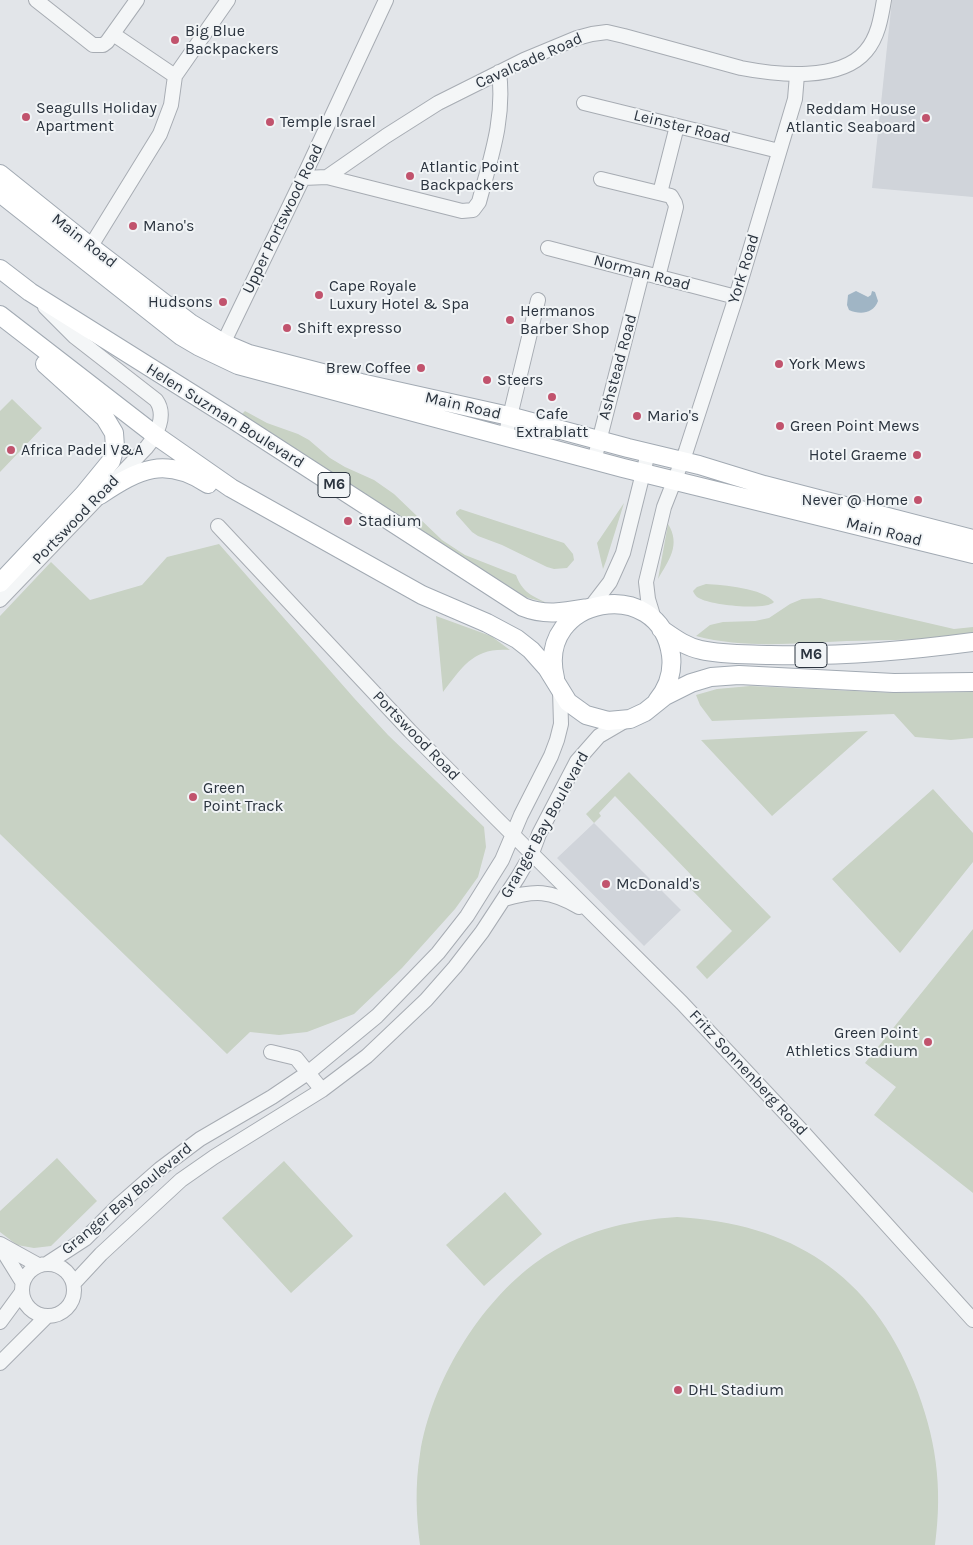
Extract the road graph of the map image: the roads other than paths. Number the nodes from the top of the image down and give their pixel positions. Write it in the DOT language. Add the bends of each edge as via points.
graph roads {
  1 [pos="36,0"];
  2 [pos="137,0"];
  3 [pos="228,0"];
  4 [pos="386,0"];
  5 [pos="884,0"];
  6 [pos="113,34"];
  7 [pos="499,72"];
  8 [pos="797,75"];
  9 [pos="175,76"];
  10 [pos="584,103"];
  11 [pos="677,126"];
  12 [pos="779,151"];
  13 [pos="0,174"];
  14 [pos="327,177"];
  15 [pos="303,178"];
  16 [pos="601,179"];
  17 [pos="0,193"];
  18 [pos="667,196"];
  19 [pos="548,248"];
  20 [pos="87,253"];
  21 [pos="0,269"];
  22 [pos="642,273"];
  23 [pos="658,277"];
  24 [pos="30,292"];
  25 [pos="736,297"];
  26 [pos="538,300"];
  27 [pos="5,319"];
  28 [pos="220,349"];
  29 [pos="360,390"];
  30 [pos="509,416"];
  31 [pos="155,435"];
  32 [pos="505,437"];
  33 [pos="599,440"];
  34 [pos="648,453"];
  35 [pos="594,461"];
  36 [pos="682,461"];
  37 [pos="643,473"];
  38 [pos="674,481"];
  39 [pos="100,495"];
  40 [pos="259,505"];
  41 [pos="218,526"];
  42 [pos="973,539"];
  43 [pos="973,554"];
  44 [pos="0,583"];
  45 [pos="0,600"];
  46 [pos="589,608"];
  47 [pos="658,625"];
  48 [pos="973,642"];
  49 [pos="973,682"];
  50 [pos="558,686"];
  51 [pos="654,704"];
  52 [pos="630,719"];
  53 [pos="514,835"];
  54 [pos="532,853"];
  55 [pos="504,899"];
  56 [pos="596,918"];
  57 [pos="271,1052"];
  58 [pos="309,1072"];
  59 [pos="322,1090"];
  60 [pos="0,1245"];
  61 [pos="43,1264"];
  62 [pos="74,1283"];
  63 [pos="23,1287"];
  64 [pos="47,1316"];
  65 [pos="973,1320"];
  66 [pos="0,1322"];
  67 [pos="0,1363"];
  1 -- 6 [label="street" via="92,45 103,45"];
  2 -- 6 [label="street"];
  3 -- 9 [label="street"];
  4 -- 15 [label="street, Upper Portswood Road"];
  5 -- 8 [label="street, Cavalcade Road" via="876,35 859,58 836,68"];
  6 -- 9 [label="street"];
  7 -- 8 [label="street, Cavalcade Road" via="577,38 607,32 741,68"];
  7 -- 14 [label="street, Cavalcade Road" via="438,104"];
  7 -- 14 [label="street" via="499,124 479,202 473,210 462,211"];
  8 -- 12 [label="street, York Road" via="795,99"];
  9 -- 20 [label="street" via="171,105 160,134"];
  10 -- 11 [label="street, Leinster Road"];
  11 -- 12 [label="street, Leinster Road"];
  11 -- 18 [label="street"];
  12 -- 25 [label="street, York Road"];
  13 -- 20 [label="main road, Main Road"];
  14 -- 15 [label="street"];
  15 -- 28 [label="street, Upper Portswood Road"];
  16 -- 18 [label="street"];
  17 -- 20 [label="main road, Main Road"];
  18 -- 23 [label="street" via="676,207"];
  19 -- 22 [label="street, Norman Road"];
  20 -- 28 [label="main road, Main Road" via="190,323"];
  21 -- 24 [label="main road, Helen Suzman Boulevard / M6"];
  22 -- 23 [label="street, Norman Road"];
  22 -- 33 [label="street, Ashstead Road"];
  23 -- 25 [label="street, Norman Road"];
  24 -- 31 [label="street, Portswood Road" via="75,338 156,400 162,413"];
  24 -- 46 [label="main road, Helen Suzman Boulevard / M6" via="524,607 547,614"];
  25 -- 36 [label="street, York Road"];
  26 -- 30 [label="street"];
  27 -- 31 [label="main road, M6"];
  27 -- 44 [label="main road" via="24,346 105,418 114,434 115,447 111,461 84,494"];
  28 -- 29 [label="main road, Main Road" via="248,354"];
  29 -- 30 [label="main road, Main Road"];
  29 -- 32 [label="main road, Main Road"];
  30 -- 32 [label="street"];
  30 -- 33 [label="main road, Main Road"];
  31 -- 39 [label="street, Portswood Road"];
  31 -- 40 [label="main road, M6"];
  32 -- 35 [label="main road, Main Road"];
  33 -- 34 [label="main road, Main Road"];
  33 -- 35 [label="street, Ashstead Road"];
  34 -- 36 [label="main road, Main Road"];
  34 -- 37 [label="street"];
  35 -- 37 [label="main road, Main Road"];
  36 -- 38 [label="street"];
  36 -- 42 [label="main road, Main Road"];
  37 -- 38 [label="main road, Main Road"];
  37 -- 46 [label="street" via="617,569"];
  38 -- 43 [label="main road, Main Road"];
  38 -- 47 [label="street" via="664,507 646,582 648,599"];
  39 -- 40 [label="main road" via="141,471 155,468 193,475 219,490"];
  39 -- 45 [label="street, Portswood Road"];
  40 -- 50 [label="main road, M6" via="422,594 517,639 538,658"];
  41 -- 53 [label="street, Portswood Road" via="362,680"];
  46 -- 47 [label="main road, Helen Suzman Boulevard / M6" via="625,604 643,612"];
  46 -- 50 [label="main road, Helen Suzman Boulevard / M6" via="572,619 558,638 553,660"];
  47 -- 48 [label="main road, Helen Suzman Boulevard / M6" via="683,644 701,650 749,654 840,655"];
  47 -- 51 [label="main road, M6" via="667,641 671,670 665,688"];
  49 -- 51 [label="main road, M6" via="894,683 720,676 690,683"];
  50 -- 52 [label="main road, M6" via="570,704 589,717 608,721"];
  50 -- 53 [label="street, Granger Bay Boulevard" via="561,717 558,740"];
  51 -- 52 [label="main road, M6"];
  52 -- 54 [label="street, Granger Bay Boulevard" via="598,736 582,754 572,768"];
  53 -- 54 [label="street, Fritz Sonnenberg Road"];
  53 -- 58 [label="street, Granger Bay Boulevard" via="486,889 438,953 377,1016"];
  54 -- 55 [label="street, Granger Bay Boulevard"];
  54 -- 56 [label="street, Fritz Sonnenberg Road"];
  55 -- 56 [label="street" via="529,892 545,892"];
  55 -- 59 [label="street, Granger Bay Boulevard" via="466,953 426,1000 367,1056"];
  56 -- 65 [label="street, Fritz Sonnenberg Road" via="727,1050"];
  57 -- 58 [label="street" via="296,1058"];
  58 -- 59 [label="street"];
  58 -- 61 [label="street, Granger Bay Boulevard" via="200,1139 160,1169 85,1238"];
  59 -- 62 [label="street, Granger Bay Boulevard" via="181,1180"];
  60 -- 61 [label="street"];
  60 -- 63 [label="street"];
  61 -- 62 [label="street" via="56,1264 63,1268"];
  61 -- 63 [label="street" via="29,1272"];
  62 -- 64 [label="street" via="74,1298 69,1307 61,1313"];
  63 -- 64 [label="street" via="29,1308"];
  63 -- 66 [label="street"];
  64 -- 67 [label="street"];
}
